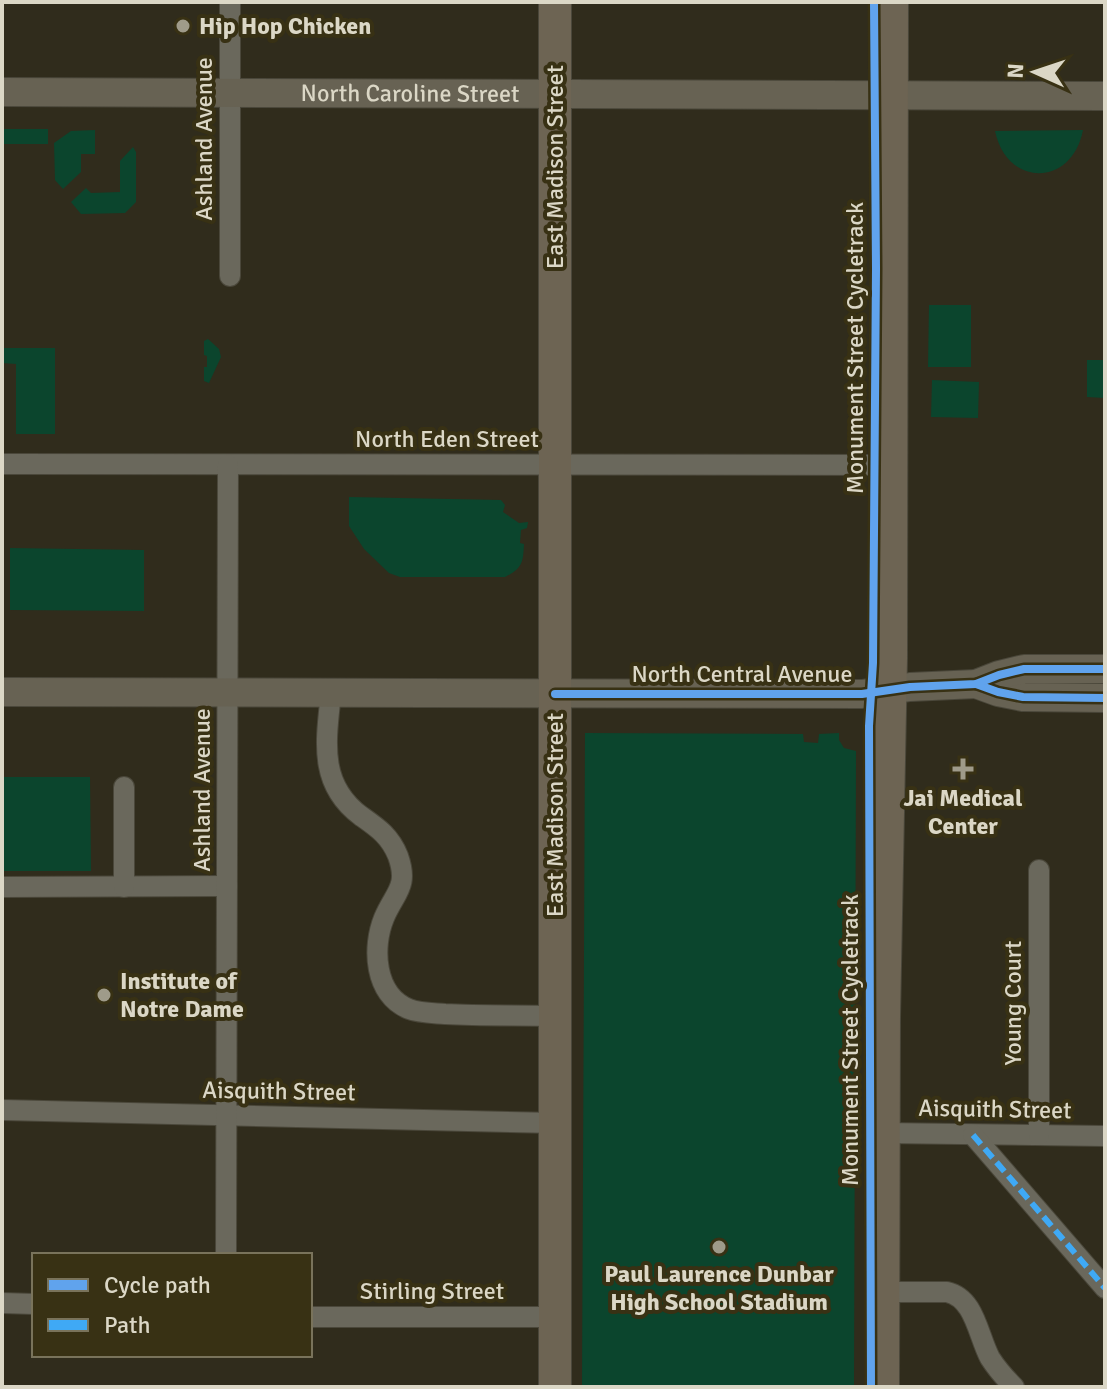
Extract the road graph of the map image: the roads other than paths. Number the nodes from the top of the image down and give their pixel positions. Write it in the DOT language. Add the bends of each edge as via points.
graph roads {
  1 [pos="230,2"];
  2 [pos="555,2"];
  3 [pos="892,2"];
  4 [pos="2,92"];
  5 [pos="230,93"];
  6 [pos="555,94"];
  7 [pos="892,95"];
  8 [pos="1105,96"];
  9 [pos="230,276"];
  10 [pos="2,464"];
  11 [pos="228,465"];
  12 [pos="555,465"];
  13 [pos="892,465"];
  14 [pos="1105,669"];
  15 [pos="976,684"];
  16 [pos="891,690"];
  17 [pos="2,692"];
  18 [pos="228,693"];
  19 [pos="331,693"];
  20 [pos="555,694"];
  21 [pos="1105,698"];
  22 [pos="124,787"];
  23 [pos="1039,870"];
  24 [pos="227,886"];
  25 [pos="2,887"];
  26 [pos="124,887"];
  27 [pos="555,1016"];
  28 [pos="2,1110"];
  29 [pos="227,1116"];
  30 [pos="555,1123"];
  31 [pos="883,1133"];
  32 [pos="973,1135"];
  33 [pos="1039,1135"];
  34 [pos="1105,1136"];
  35 [pos="226,1253"];
  36 [pos="1105,1288"];
  37 [pos="883,1292"];
  38 [pos="2,1303"];
  39 [pos="32,1304"];
  40 [pos="312,1317"];
  41 [pos="555,1317"];
  42 [pos="888,1383"];
  43 [pos="555,1387"];
  44 [pos="1014,1387"];
  1 -- 5 [label="street, Ashland Avenue"];
  2 -- 6 [label="main road, East Madison Street"];
  3 -- 7 [label="main road"];
  4 -- 5 [label="street, North Caroline Street"];
  5 -- 6 [label="street, North Caroline Street"];
  5 -- 9 [label="street, Ashland Avenue"];
  6 -- 7 [label="street, North Caroline Street"];
  6 -- 12 [label="main road, East Madison Street"];
  7 -- 8 [label="street, North Caroline Street"];
  7 -- 13 [label="main road"];
  10 -- 11 [label="street, North Eden Street"];
  11 -- 12 [label="street, North Eden Street"];
  11 -- 18 [label="street, Ashland Avenue"];
  12 -- 13 [label="street, North Eden Street"];
  12 -- 20 [label="main road, East Madison Street"];
  13 -- 16 [label="main road"];
  14 -- 15 [label="street, North Central Avenue" via="1024,669"];
  15 -- 16 [label="street, North Central Avenue"];
  15 -- 21 [label="street, North Central Avenue" via="1023,697"];
  16 -- 20 [label="street, North Central Avenue"];
  16 -- 31 [label="main road"];
  17 -- 18 [label="street, North Central Avenue"];
  18 -- 19 [label="street, North Central Avenue"];
  18 -- 24 [label="street, Ashland Avenue"];
  19 -- 20 [label="street, North Central Avenue"];
  19 -- 27 [label="street" via="326,740 330,776 345,803 385,833 402,870 401,889 385,915 378,950 377,968 394,999 409,1009 436,1013"];
  20 -- 27 [label="main road, East Madison Street"];
  22 -- 26 [label="street"];
  23 -- 33 [label="street, Young Court"];
  24 -- 26 [label="street"];
  24 -- 29 [label="street, Ashland Avenue"];
  25 -- 26 [label="street"];
  27 -- 30 [label="main road, East Madison Street"];
  28 -- 29 [label="street, Aisquith Street"];
  29 -- 30 [label="street, Aisquith Street"];
  29 -- 35 [label="street, Ashland Avenue"];
  30 -- 41 [label="main road, East Madison Street"];
  31 -- 32 [label="street, Aisquith Street"];
  31 -- 37 [label="main road"];
  32 -- 33 [label="street, Aisquith Street"];
  32 -- 36 [label="street"];
  33 -- 34 [label="street, Aisquith Street"];
  37 -- 42 [label="main road"];
  37 -- 44 [label="street" via="957,1294 970,1310 990,1357"];
  38 -- 39 [label="street"];
  40 -- 41 [label="street, Stirling Street"];
  41 -- 43 [label="main road, East Madison Street"];
}
